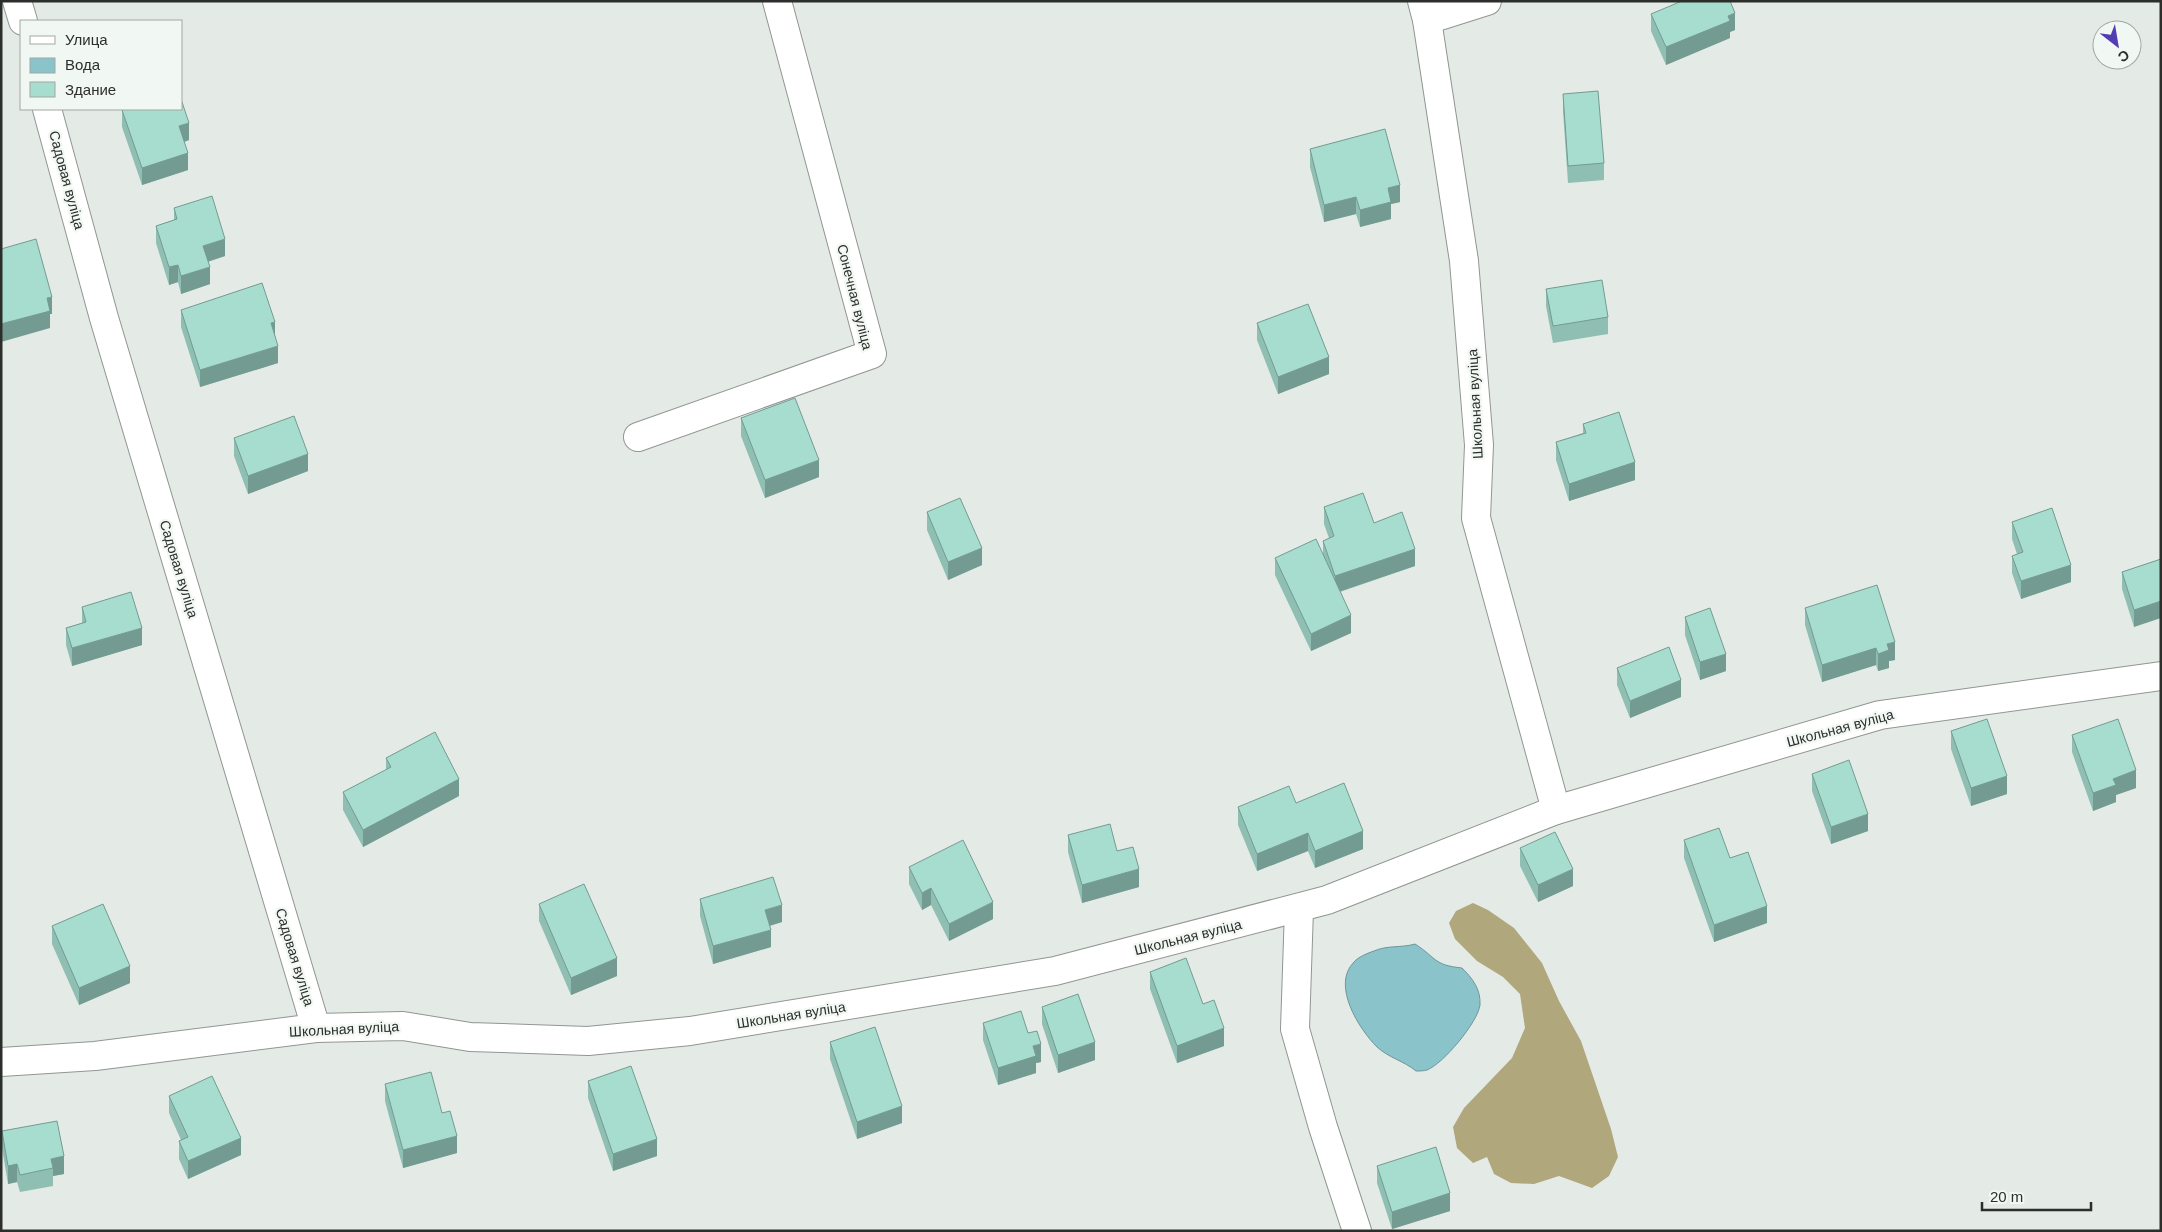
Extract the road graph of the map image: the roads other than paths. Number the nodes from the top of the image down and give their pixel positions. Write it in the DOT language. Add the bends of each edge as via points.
graph roads {
  1 [pos="17,1"];
  2 [pos="777,1"];
  3 [pos="1487,1"];
  4 [pos="1425,10"];
  5 [pos="24,20"];
  6 [pos="47,110"];
  7 [pos="638,437"];
  8 [pos="2161,676"];
  9 [pos="1556,810"];
  10 [pos="1300,908"];
  11 [pos="316,1028"];
  12 [pos="1,1062"];
  13 [pos="1357,1231"];
  1 -- 5 [label="street"];
  2 -- 7 [label="street, Сонечная вуліца" via="872,354"];
  3 -- 4 [label="street"];
  4 -- 9 [label="street, Школьная вуліца" via="1464,261 1479,445 1476,518"];
  6 -- 11 [label="street, Садовая вуліца" via="107,327"];
  8 -- 9 [label="street, Школьная вуліца" via="1880,715"];
  9 -- 10 [label="street, Школьная вуліца" via="1328,900"];
  10 -- 11 [label="street, Школьная вуліца" via="1055,972 690,1032 588,1041 470,1037 403,1026"];
  10 -- 13 [label="street" via="1295,1029"];
  11 -- 12 [label="street, Школьная вуліца" via="95,1056"];
}
